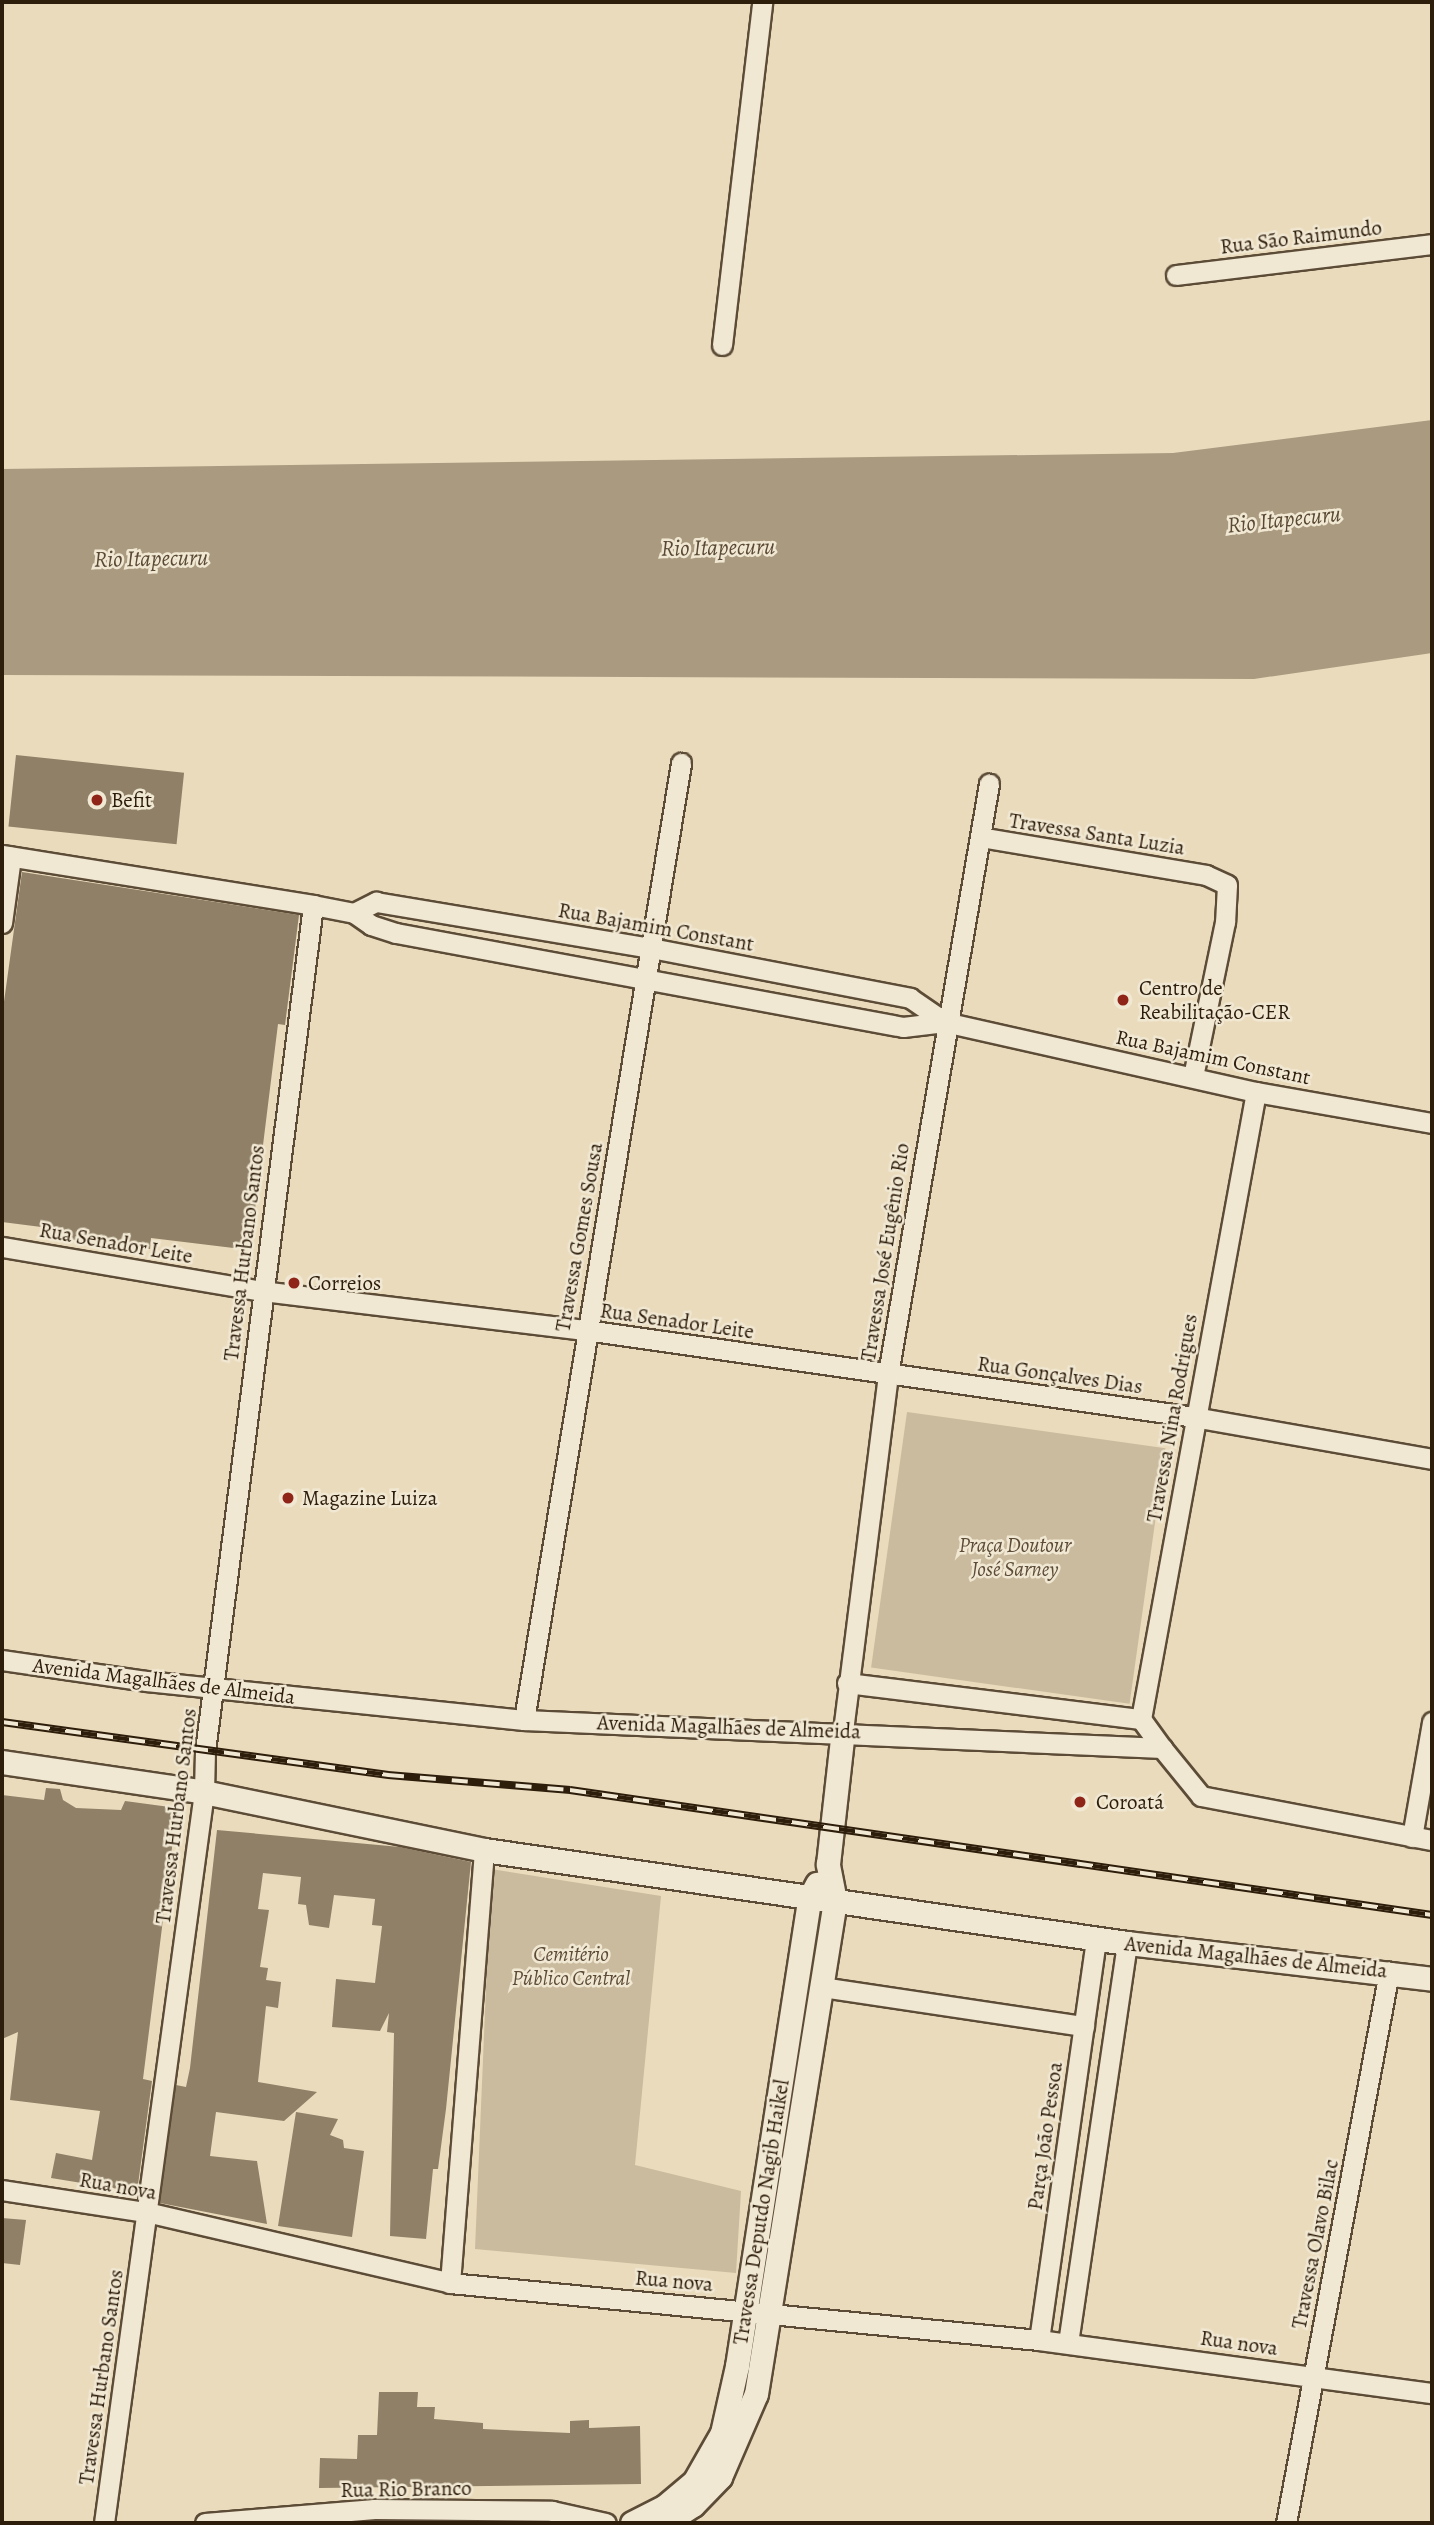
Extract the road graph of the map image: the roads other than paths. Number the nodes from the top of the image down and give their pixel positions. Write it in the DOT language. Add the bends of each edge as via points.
graph roads {
  1 [pos="762,2"];
  2 [pos="1432,244"];
  3 [pos="1176,275"];
  4 [pos="722,345"];
  5 [pos="681,763"];
  6 [pos="989,784"];
  7 [pos="980,837"];
  8 [pos="6,856"];
  9 [pos="313,905"];
  10 [pos="354,913"];
  11 [pos="2,923"];
  12 [pos="651,948"];
  13 [pos="647,979"];
  14 [pos="945,1022"];
  15 [pos="1193,1077"];
  16 [pos="1255,1091"];
  17 [pos="1432,1123"];
  18 [pos="2,1247"];
  19 [pos="262,1291"];
  20 [pos="586,1331"];
  21 [pos="888,1374"];
  22 [pos="1194,1417"];
  23 [pos="1432,1460"];
  24 [pos="2,1660"];
  25 [pos="847,1683"];
  26 [pos="214,1689"];
  27 [pos="1141,1719"];
  28 [pos="524,1720"];
  29 [pos="1432,1722"];
  30 [pos="843,1731"];
  31 [pos="1162,1748"];
  32 [pos="2,1762"];
  33 [pos="204,1792"];
  34 [pos="1412,1837"];
  35 [pos="1432,1840"];
  36 [pos="484,1850"];
  37 [pos="828,1864"];
  38 [pos="810,1897"];
  39 [pos="835,1901"];
  40 [pos="1096,1939"];
  41 [pos="1127,1943"];
  42 [pos="1389,1972"];
  43 [pos="1430,1980"];
  44 [pos="822,1987"];
  45 [pos="1084,2026"];
  46 [pos="2,2190"];
  47 [pos="146,2212"];
  48 [pos="450,2283"];
  49 [pos="746,2310"];
  50 [pos="771,2314"];
  51 [pos="1039,2340"];
  52 [pos="1068,2343"];
  53 [pos="1314,2376"];
  54 [pos="1432,2393"];
  55 [pos="104,2523"];
  56 [pos="205,2523"];
  57 [pos="606,2523"];
  58 [pos="632,2523"];
  59 [pos="665,2523"];
  60 [pos="1286,2523"];
  1 -- 4 [label="street"];
  2 -- 3 [label="street, Rua São Raimundo"];
  5 -- 12 [label="street, Travessa Gomes Sousa"];
  6 -- 7 [label="street, Travessa José Eugênio Rio"];
  7 -- 14 [label="street, Travessa José Eugênio Rio"];
  7 -- 15 [label="street, Travessa Santa Luzia" via="1206,875 1227,884"];
  8 -- 9 [label="street, Rua Bajamim Constant"];
  8 -- 11 [label="street"];
  9 -- 10 [label="street, Rua Bajamim Constant"];
  9 -- 19 [label="street, Travessa Hurbano Santos"];
  10 -- 12 [label="street, Rua Bajamim Constant" via="376,902"];
  10 -- 13 [label="street, Rua Bajamim Constant" via="371,925 396,933"];
  12 -- 13 [label="street, Travessa Gomes Sousa"];
  12 -- 14 [label="street, Rua Bajamim Constant" via="909,998"];
  13 -- 14 [label="street, Rua Bajamim Constant" via="902,1027"];
  13 -- 20 [label="street, Travessa Gomes Sousa"];
  14 -- 15 [label="street, Rua Bajamim Constant"];
  14 -- 21 [label="street, Travessa José Eugênio Rio"];
  15 -- 16 [label="street, Rua Bajamim Constant"];
  16 -- 17 [label="street, Rua Bajamim Constant"];
  16 -- 22 [label="street, Travessa Nina Rodrigues"];
  18 -- 19 [label="street, Rua Senador Leite"];
  19 -- 20 [label="street, Rua Senador Leite"];
  19 -- 26 [label="street, Travessa Hurbano Santos"];
  20 -- 21 [label="street, Rua Senador Leite"];
  20 -- 28 [label="street, Travessa Gomes Sousa"];
  21 -- 22 [label="street, Rua Gonçalves Dias"];
  21 -- 25 [label="street, Travessa José Eugênio Rio"];
  22 -- 23 [label="street, Rua Gonçalves Dias"];
  22 -- 27 [label="street, Travessa Nina Rodrigues"];
  24 -- 26 [label="street, Avenida Magalhães de Almeida"];
  25 -- 27 [label="street"];
  25 -- 30 [label="street, Travessa José Eugênio Rio"];
  26 -- 28 [label="street, Avenida Magalhães de Almeida"];
  26 -- 33 [label="street, Travessa Hurbano Santos"];
  27 -- 31 [label="street"];
  28 -- 30 [label="street, Avenida Magalhães de Almeida"];
  29 -- 34 [label="street"];
  30 -- 31 [label="street, Avenida Magalhães de Almeida"];
  30 -- 37 [label="street, Travessa Deputdo Nagib Haikel"];
  31 -- 34 [label="street" via="1201,1796"];
  32 -- 33 [label="street, Avenida Magalhães de Almeida"];
  33 -- 36 [label="street, Avenida Magalhães de Almeida"];
  33 -- 47 [label="street, Travessa Hurbano Santos"];
  34 -- 35 [label="street"];
  36 -- 38 [label="street, Avenida Magalhães de Almeida"];
  36 -- 48 [label="street"];
  37 -- 38 [label="street, Travessa Deputdo Nagib Haikel"];
  37 -- 39 [label="street, Travessa Deputdo Nagib Haikel"];
  38 -- 39 [label="street, Avenida Magalhães de Almeida"];
  38 -- 49 [label="street, Travessa Deputdo Nagib Haikel"];
  39 -- 40 [label="street, Avenida Magalhães de Almeida"];
  39 -- 44 [label="street, Travessa Deputdo Nagib Haikel"];
  40 -- 41 [label="street, Avenida Magalhães de Almeida"];
  40 -- 45 [label="street, Parça João Pessoa"];
  41 -- 42 [label="street, Avenida Magalhães de Almeida"];
  41 -- 52 [label="street"];
  42 -- 43 [label="street, Avenida Magalhães de Almeida"];
  42 -- 53 [label="street, Travessa Olavo Bilac"];
  44 -- 45 [label="street"];
  44 -- 50 [label="street, Travessa Deputdo Nagib Haikel"];
  45 -- 51 [label="street, Parça João Pessoa"];
  46 -- 47 [label="street, Rua nova"];
  47 -- 48 [label="street, Rua nova"];
  47 -- 55 [label="street, Travessa Hurbano Santos"];
  48 -- 49 [label="street, Rua nova"];
  49 -- 50 [label="street, Rua nova"];
  49 -- 58 [label="street, Travessa Deputdo Nagib Haikel" via="730,2404 707,2463 681,2494"];
  50 -- 51 [label="street, Rua nova"];
  50 -- 59 [label="street, Travessa Deputdo Nagib Haikel" via="756,2394 736,2449 706,2494"];
  51 -- 52 [label="street, Rua nova"];
  52 -- 53 [label="street, Rua nova"];
  53 -- 54 [label="street, Rua nova"];
  53 -- 60 [label="street, Travessa Olavo Bilac"];
  56 -- 57 [label="street, Rua Rio Branco" via="374,2509 552,2511"];
}
